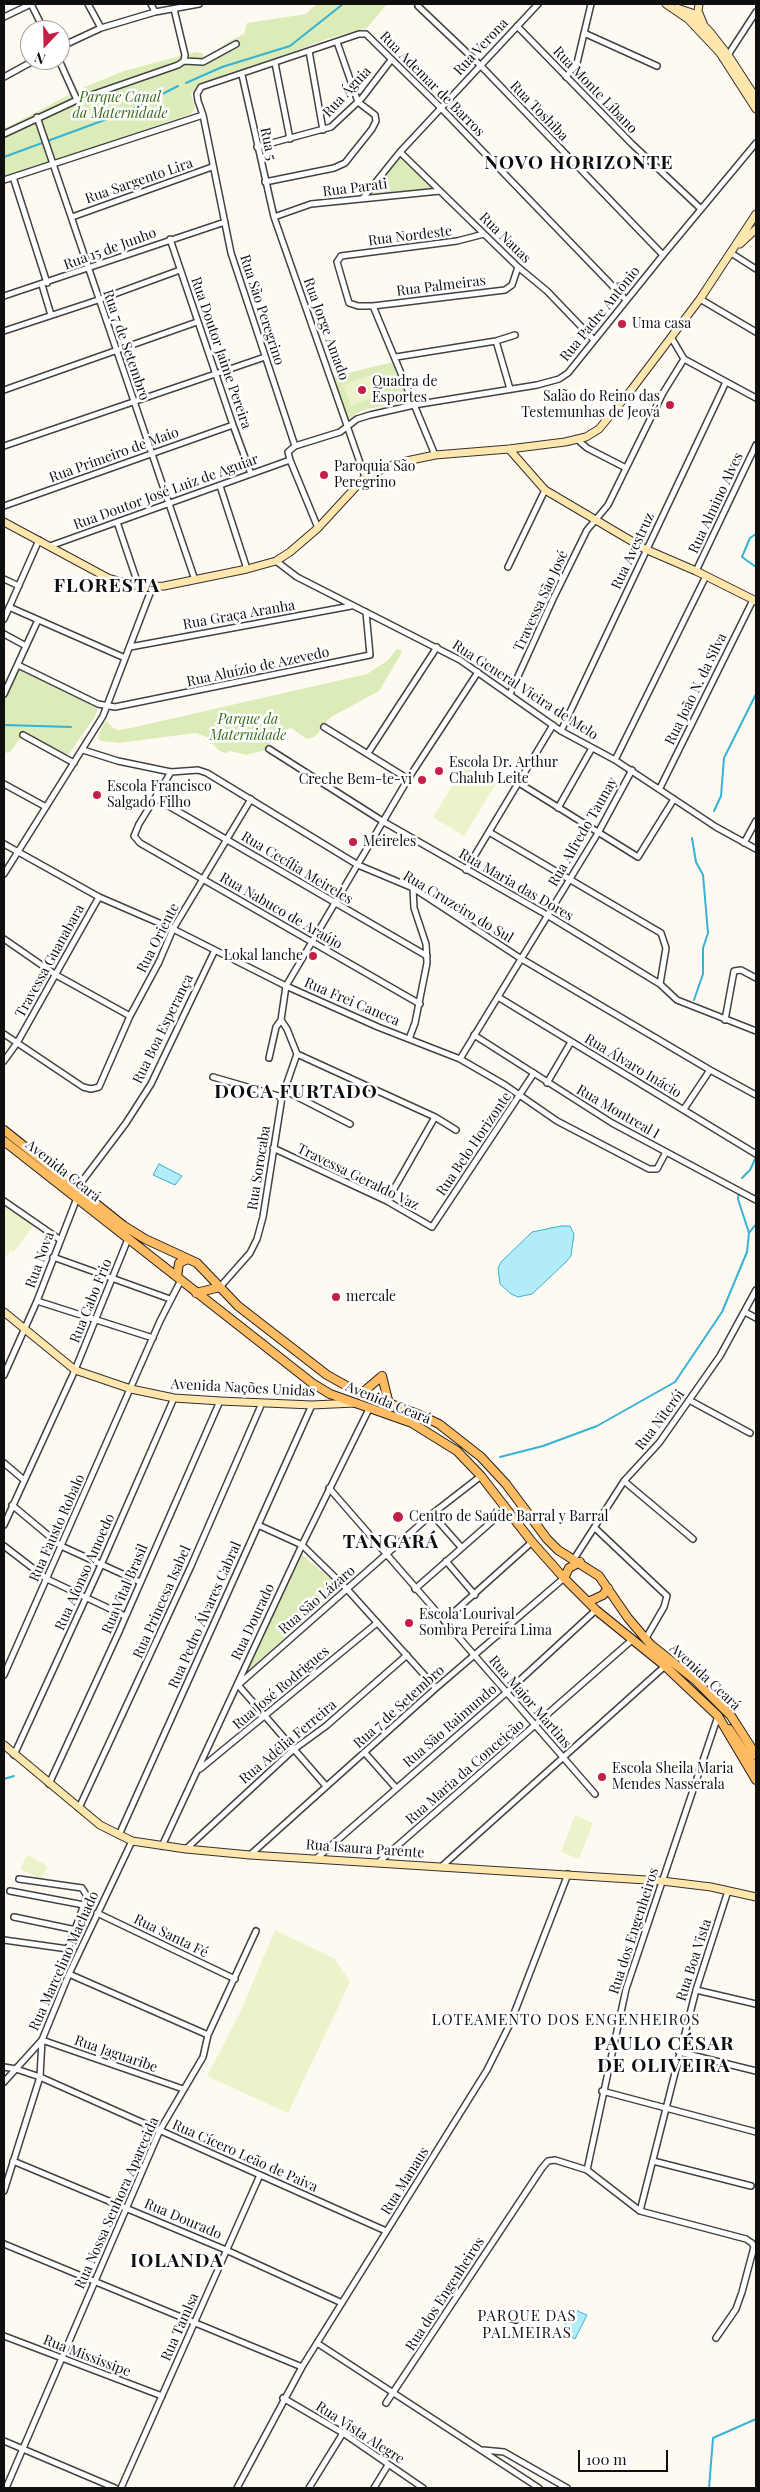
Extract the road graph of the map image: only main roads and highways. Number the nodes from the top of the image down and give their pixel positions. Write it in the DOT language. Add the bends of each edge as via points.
graph roads {
  1 [pos="4,1130"];
  2 [pos="4,1141"];
  3 [pos="188,1259"];
  4 [pos="179,1278"];
  5 [pos="220,1287"];
  6 [pos="196,1293"];
  7 [pos="362,1393"];
  8 [pos="373,1397"];
  9 [pos="355,1403"];
  10 [pos="389,1404"];
  11 [pos="577,1560"];
  12 [pos="564,1578"];
  13 [pos="608,1588"];
  14 [pos="588,1602"];
  15 [pos="719,1718"];
  16 [pos="756,1755"];
  17 [pos="756,1768"];
  18 [pos="756,1780"];
  1 -- 3 [label="main road, Avenida Ceará" via="124,1226"];
  2 -- 4 [label="main road, Avenida Ceará"];
  3 -- 4 [label="main road" via="179,1263"];
  3 -- 5 [label="main road, Avenida Ceará"];
  4 -- 6 [label="main road, Avenida Ceará"];
  5 -- 6 [label="main road"];
  5 -- 7 [label="main road, Avenida Ceará" via="238,1306 327,1375"];
  6 -- 9 [label="main road, Avenida Ceará" via="312,1383"];
  7 -- 8 [label="main road, Avenida Ceará"];
  7 -- 10 [label="main road" via="382,1376"];
  8 -- 9 [label="main road" via="367,1402"];
  8 -- 10 [label="main road, Avenida Ceará"];
  9 -- 12 [label="main road, Avenida Ceará" via="412,1423 457,1451 482,1476"];
  10 -- 11 [label="main road, Avenida Ceará" via="439,1424 482,1457 547,1539 558,1550"];
  11 -- 12 [label="main road"];
  11 -- 13 [label="main road, Avenida Ceará" via="599,1576"];
  12 -- 14 [label="main road, Avenida Ceará"];
  13 -- 14 [label="main road" via="603,1596"];
  13 -- 16 [label="main road, Avenida Ceará" via="646,1638 694,1679 730,1716"];
  14 -- 15 [label="main road, Avenida Ceará" via="665,1666"];
  15 -- 17 [label="main road" via="734,1733"];
  15 -- 18 [label="main road, Avenida Ceará"];
}
